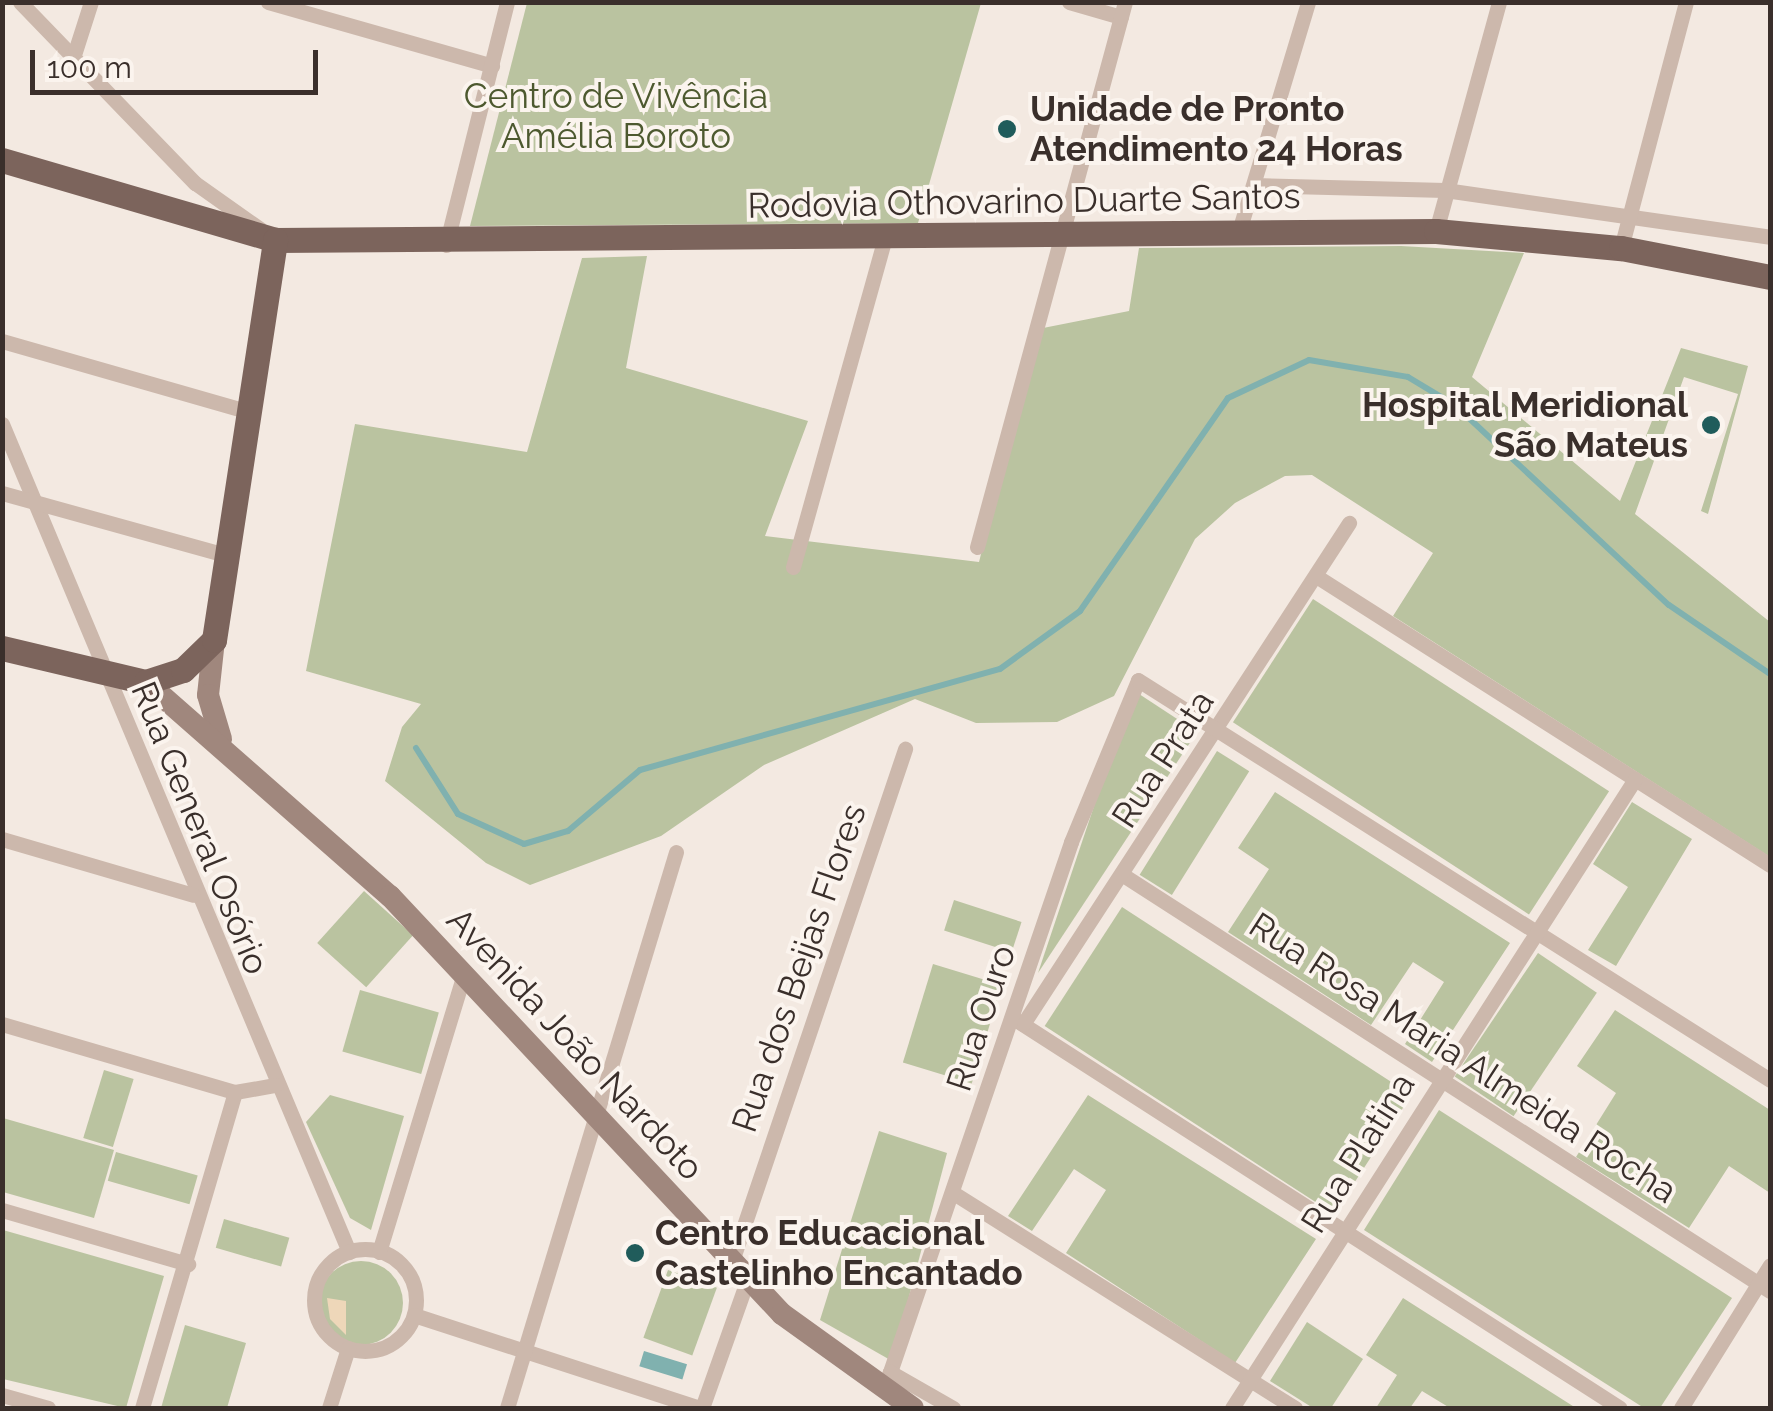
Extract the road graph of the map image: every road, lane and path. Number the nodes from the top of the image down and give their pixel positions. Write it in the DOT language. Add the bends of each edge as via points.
graph roads {
  1 [pos="20,2"];
  2 [pos="91,2"];
  3 [pos="268,2"];
  4 [pos="507,2"];
  5 [pos="1069,2"];
  6 [pos="1308,2"];
  7 [pos="1499,2"];
  8 [pos="1686,2"];
  9 [pos="1123,10"];
  10 [pos="73,58"];
  11 [pos="492,66"];
  12 [pos="2,160"];
  13 [pos="195,183"];
  14 [pos="1254,184"];
  15 [pos="1445,190"];
  16 [pos="1631,211"];
  17 [pos="183,212"];
  18 [pos="1240,231"];
  19 [pos="1436,231"];
  20 [pos="1060,232"];
  21 [pos="1770,237"];
  22 [pos="885,238"];
  23 [pos="276,240"];
  24 [pos="446,244"];
  25 [pos="1621,248"];
  26 [pos="1770,277"];
  27 [pos="2,341"];
  28 [pos="246,410"];
  29 [pos="2,424"];
  30 [pos="2,493"];
  31 [pos="34,501"];
  32 [pos="1349,523"];
  33 [pos="977,547"];
  34 [pos="226,554"];
  35 [pos="794,567"];
  36 [pos="1316,576"];
  37 [pos="214,640"];
  38 [pos="2,648"];
  39 [pos="105,677"];
  40 [pos="146,682"];
  41 [pos="1220,726"];
  42 [pos="221,739"];
  43 [pos="904,749"];
  44 [pos="1634,779"];
  45 [pos="2,839"];
  46 [pos="676,852"];
  47 [pos="1770,865"];
  48 [pos="1123,875"];
  49 [pos="193,895"];
  50 [pos="1539,928"];
  51 [pos="463,978"];
  52 [pos="1018,1021"];
  53 [pos="2,1024"];
  54 [pos="1440,1080"];
  55 [pos="1770,1080"];
  56 [pos="275,1085"];
  57 [pos="235,1092"];
  58 [pos="596,1117"];
  59 [pos="955,1194"];
  60 [pos="2,1210"];
  61 [pos="1345,1230"];
  62 [pos="349,1252"];
  63 [pos="380,1252"];
  64 [pos="188,1264"];
  65 [pos="1770,1265"];
  66 [pos="739,1272"];
  67 [pos="1765,1287"];
  68 [pos="414,1315"];
  69 [pos="348,1348"];
  70 [pos="524,1351"];
  71 [pos="886,1380"];
  72 [pos="1251,1380"];
  73 [pos="2,1395"];
  74 [pos="48,1408"];
  75 [pos="142,1408"];
  76 [pos="329,1408"];
  77 [pos="506,1408"];
  78 [pos="701,1408"];
  79 [pos="913,1408"];
  80 [pos="953,1408"];
  81 [pos="1232,1408"];
  82 [pos="1295,1408"];
  83 [pos="1620,1408"];
  84 [pos="1680,1408"];
  1 -- 10 [label="street"];
  2 -- 10 [label="street"];
  3 -- 11 [label="street"];
  4 -- 11 [label="street"];
  5 -- 9 [label="street"];
  6 -- 14 [label="street"];
  7 -- 15 [label="street"];
  8 -- 16 [label="street"];
  9 -- 20 [label="street"];
  10 -- 13 [label="street"];
  11 -- 24 [label="street"];
  12 -- 17 [label="main road, Rodovia Othovarino Duarte Santos"];
  13 -- 17 [label="street"];
  13 -- 23 [label="street"];
  14 -- 15 [label="street"];
  14 -- 18 [label="street"];
  15 -- 16 [label="street"];
  15 -- 19 [label="street"];
  16 -- 21 [label="street"];
  16 -- 25 [label="street"];
  17 -- 23 [label="main road, Rodovia Othovarino Duarte Santos"];
  18 -- 19 [label="main road, Rodovia Othovarino Duarte Santos"];
  18 -- 20 [label="main road, Rodovia Othovarino Duarte Santos"];
  19 -- 25 [label="main road, Rodovia Othovarino Duarte Santos"];
  20 -- 22 [label="main road, Rodovia Othovarino Duarte Santos"];
  20 -- 33 [label="street"];
  22 -- 24 [label="main road, Rodovia Othovarino Duarte Santos"];
  22 -- 35 [label="street"];
  23 -- 24 [label="main road, Rodovia Othovarino Duarte Santos"];
  23 -- 28 [label="main road"];
  25 -- 26 [label="main road, Rodovia Othovarino Duarte Santos"];
  27 -- 28 [label="street"];
  28 -- 34 [label="main road"];
  29 -- 31 [label="street, Rua General Osório"];
  30 -- 31 [label="street"];
  31 -- 34 [label="street"];
  31 -- 39 [label="street, Rua General Osório"];
  32 -- 36 [label="street, Rua Prata"];
  34 -- 37 [label="main road"];
  36 -- 41 [label="street, Rua Prata"];
  36 -- 44 [label="street"];
  37 -- 40 [label="main road" via="183,670"];
  37 -- 42 [label="street" via="208,695"];
  38 -- 39 [label="main road"];
  39 -- 40 [label="main road"];
  39 -- 49 [label="street, Rua General Osório"];
  40 -- 42 [label="street, Avenida João Nardoto"];
  41 -- 48 [label="street, Rua Prata"];
  41 -- 50 [label="street"];
  41 -- 52 [label="street, Rua Ouro" via="1151,681 1132,684"];
  42 -- 51 [label="street, Avenida João Nardoto" via="390,896"];
  43 -- 66 [label="street, Rua dos Beijas Flores"];
  44 -- 47 [label="street"];
  44 -- 50 [label="street, Rua Platina"];
  45 -- 49 [label="street"];
  46 -- 58 [label="street"];
  48 -- 52 [label="street, Rua Prata"];
  48 -- 54 [label="street, Rua Rosa Maria Almeida Rocha"];
  49 -- 56 [label="street, Rua General Osório"];
  50 -- 54 [label="street, Rua Platina"];
  50 -- 55 [label="street"];
  51 -- 58 [label="street, Avenida João Nardoto"];
  51 -- 63 [label="street"];
  52 -- 59 [label="street, Rua Ouro"];
  52 -- 61 [label="street"];
  53 -- 57 [label="street"];
  54 -- 61 [label="street, Rua Platina"];
  54 -- 67 [label="street, Rua Rosa Maria Almeida Rocha"];
  56 -- 57 [label="street"];
  56 -- 62 [label="street, Rua General Osório"];
  57 -- 64 [label="street"];
  58 -- 66 [label="street, Avenida João Nardoto"];
  58 -- 70 [label="street"];
  59 -- 71 [label="street, Rua Ouro"];
  59 -- 72 [label="street"];
  60 -- 64 [label="street"];
  61 -- 72 [label="street, Rua Platina"];
  61 -- 83 [label="street"];
  62 -- 63 [label="street"];
  62 -- 69 [label="street" via="328,1265 314,1296 322,1328"];
  63 -- 68 [label="street" via="410,1276"];
  64 -- 75 [label="street"];
  65 -- 67 [label="street"];
  66 -- 71 [label="street, Avenida João Nardoto"];
  66 -- 78 [label="street, Rua dos Beijas Flores"];
  67 -- 84 [label="street"];
  68 -- 69 [label="street" via="394,1342"];
  68 -- 70 [label="street"];
  69 -- 76 [label="street"];
  70 -- 77 [label="street"];
  70 -- 78 [label="street"];
  71 -- 79 [label="street, Avenida João Nardoto"];
  71 -- 80 [label="street, Avenida João Nardoto"];
  72 -- 81 [label="street, Rua Platina"];
  72 -- 82 [label="street"];
  73 -- 74 [label="street"];
}
